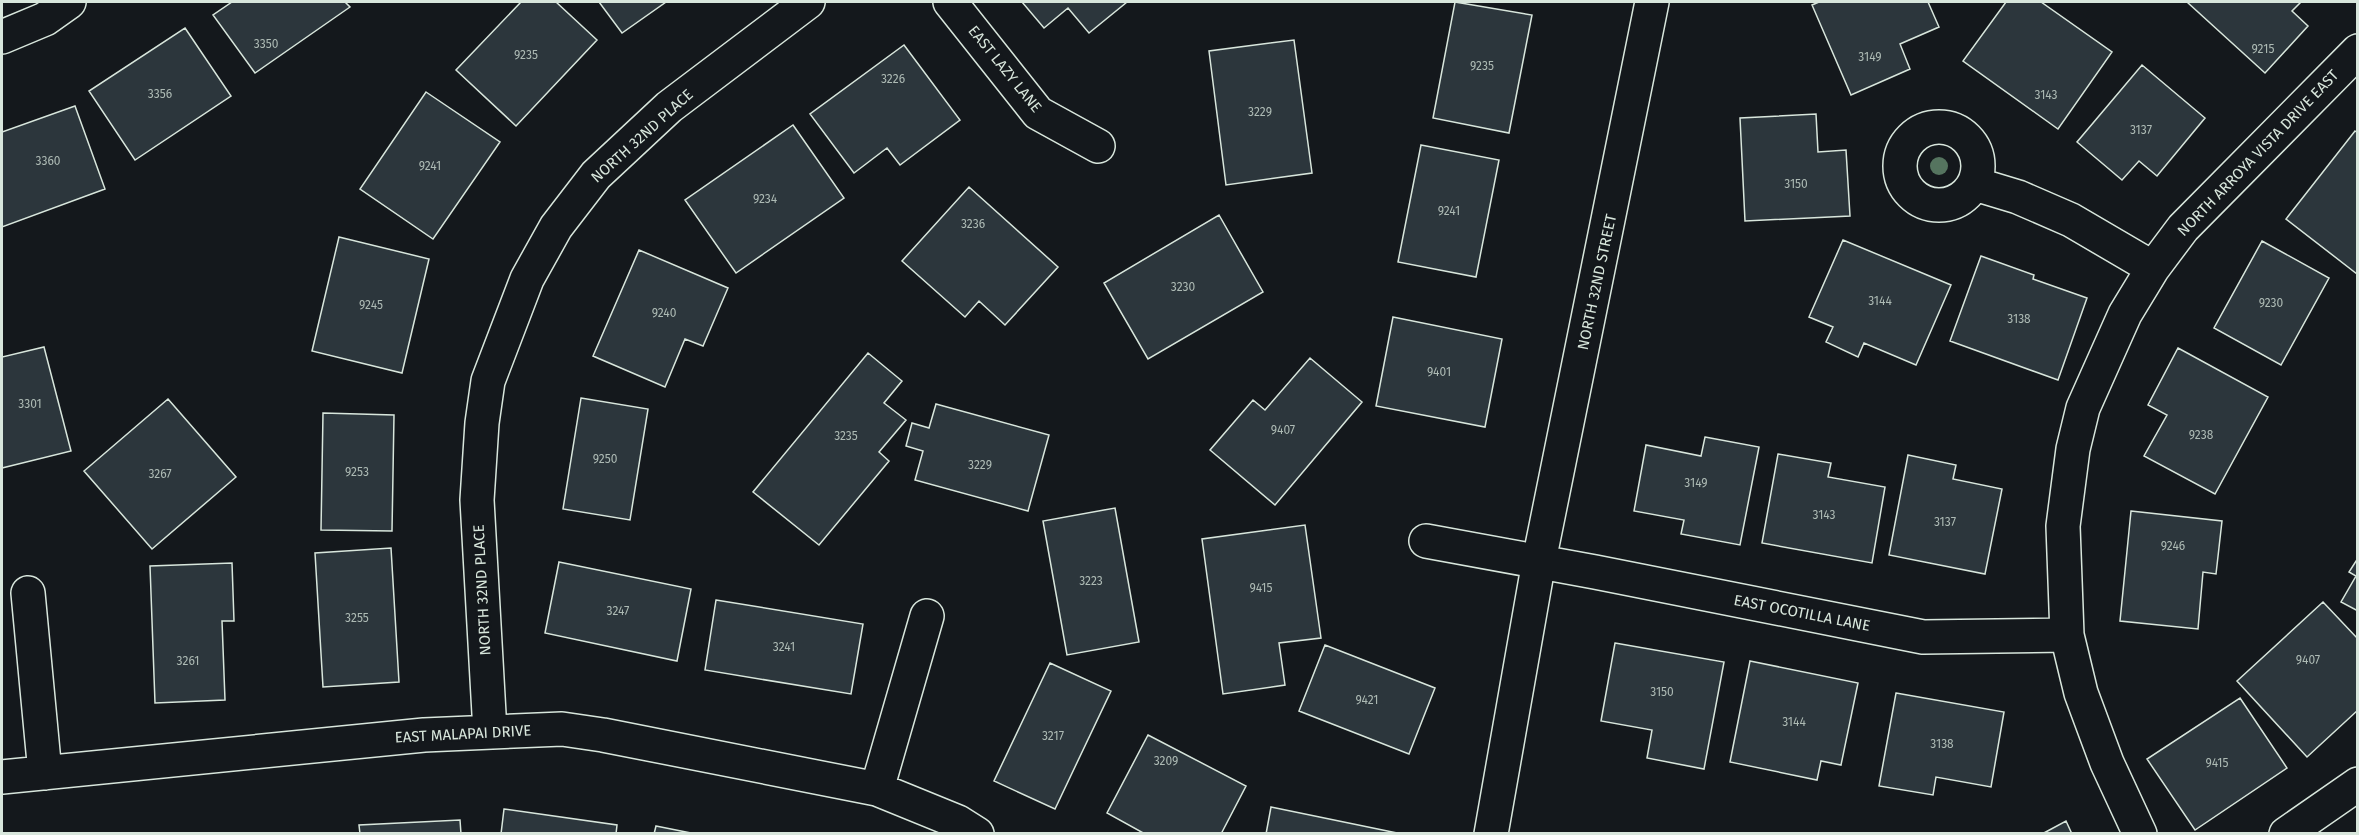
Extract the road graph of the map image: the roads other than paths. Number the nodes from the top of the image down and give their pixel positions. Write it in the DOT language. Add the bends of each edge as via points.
graph roads {
  1 [pos="69,2"];
  2 [pos="808,2"];
  3 [pos="950,2"];
  4 [pos="1653,2"];
  5 [pos="2,37"];
  6 [pos="2358,51"];
  7 [pos="1098,146"];
  8 [pos="1975,183"];
  9 [pos="2153,268"];
  10 [pos="1425,541"];
  11 [pos="1539,561"];
  12 [pos="28,593"];
  13 [pos="927,616"];
  14 [pos="2067,634"];
  15 [pos="490,732"];
  16 [pos="45,773"];
  17 [pos="2,777"];
  18 [pos="2358,784"];
  19 [pos="877,789"];
  20 [pos="977,834"];
  21 [pos="1491,834"];
  22 [pos="2140,834"];
  23 [pos="2286,834"];
  1 -- 5 [label="street" via="45,19"];
  2 -- 15 [label="street, NORTH 32ND PLACE" via="669,107 596,175 556,227 527,279 488,381 482,423 477,500"];
  3 -- 7 [label="street, EAST LAZY LANE" via="1038,113"];
  4 -- 11 [label="street, NORTH 32ND STREET"];
  6 -- 9 [label="street, NORTH ARROYA VISTA DRIVE EAST" via="2183,228"];
  8 -- 9 [label="street" via="2071,220"];
  9 -- 14 [label="street, NORTH ARROYA VISTA DRIVE EAST" via="2125,314 2088,397 2073,449 2063,526"];
  10 -- 11 [label="street"];
  11 -- 14 [label="street, EAST OCOTILLA LANE" via="1923,637"];
  11 -- 21 [label="street, NORTH 32ND STREET"];
  12 -- 16 [label="street"];
  13 -- 19 [label="street"];
  14 -- 22 [label="street, NORTH ARROYA VISTA DRIVE EAST" via="2081,693 2107,763"];
  15 -- 16 [label="street, EAST MALAPAI DRIVE" via="413,736"];
  15 -- 19 [label="street, EAST MALAPAI DRIVE" via="562,729 603,735"];
  16 -- 17 [label="street, EAST MALAPAI DRIVE"];
  18 -- 23 [label="street"];
  19 -- 20 [label="street, EAST MALAPAI DRIVE" via="958,822"];
}
